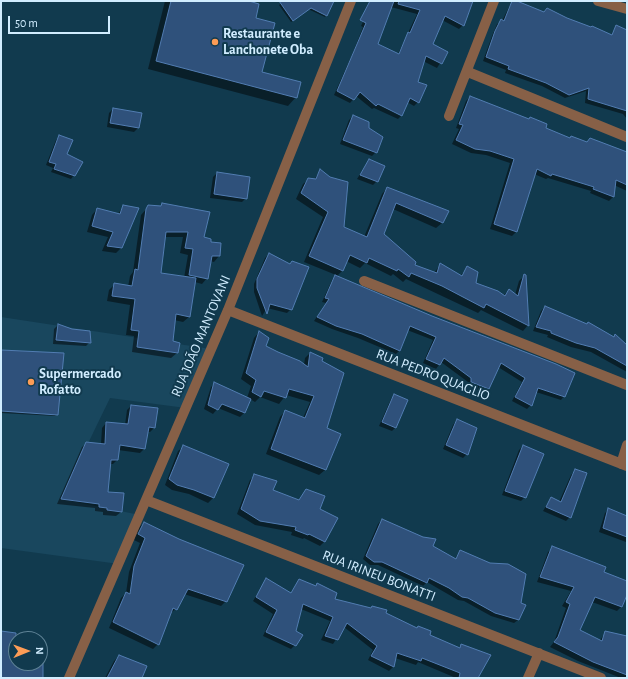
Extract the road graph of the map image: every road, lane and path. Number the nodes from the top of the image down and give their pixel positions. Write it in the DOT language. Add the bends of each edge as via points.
graph roads {
  1 [pos="351,1"];
  2 [pos="494,1"];
  3 [pos="598,1"];
  4 [pos="627,9"];
  5 [pos="468,72"];
  6 [pos="450,116"];
  7 [pos="627,137"];
  8 [pos="364,281"];
  9 [pos="228,310"];
  10 [pos="627,385"];
  11 [pos="627,445"];
  12 [pos="624,465"];
  13 [pos="146,500"];
  14 [pos="539,653"];
  15 [pos="69,678"];
  16 [pos="528,678"];
  17 [pos="601,678"];
  1 -- 9 [label="street, RUA JOÃO MANTOVANI"];
  2 -- 5 [label="street"];
  3 -- 4 [label="street"];
  5 -- 6 [label="street"];
  5 -- 7 [label="street"];
  8 -- 10 [label="street"];
  9 -- 12 [label="street, RUA PEDRO QUAGLIO"];
  9 -- 13 [label="street, RUA JOÃO MANTOVANI"];
  11 -- 12 [label="street"];
  13 -- 14 [label="street, RUA IRINEU BONATTI"];
  13 -- 15 [label="street, RUA JOÃO MANTOVANI"];
  14 -- 16 [label="street"];
  14 -- 17 [label="street, RUA IRINEU BONATTI"];
}
